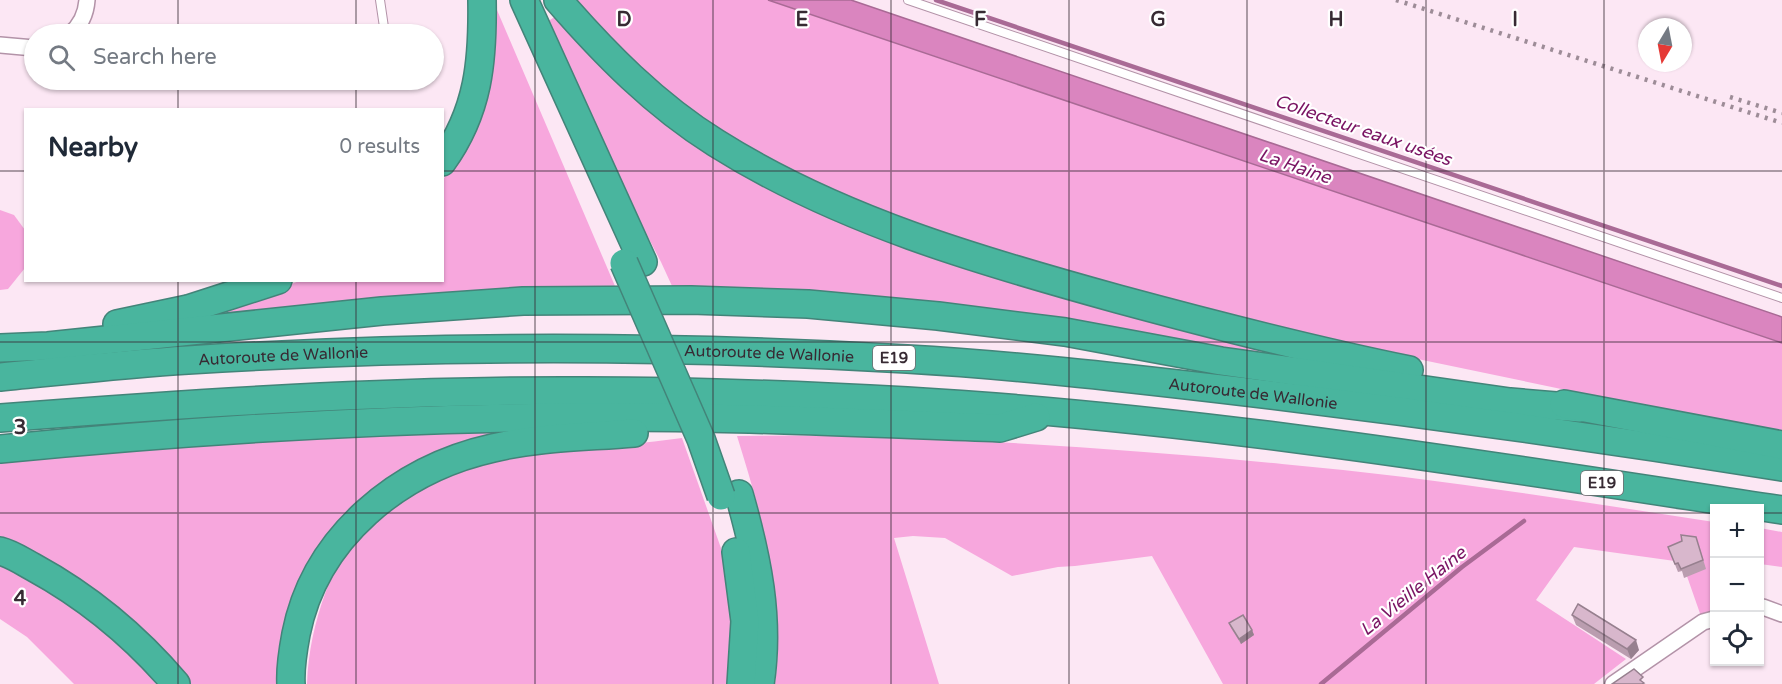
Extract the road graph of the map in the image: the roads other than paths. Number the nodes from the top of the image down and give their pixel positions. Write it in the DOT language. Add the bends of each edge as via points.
graph roads {
  1 [pos="87,0"];
  2 [pos="380,0"];
  3 [pos="482,0"];
  4 [pos="508,0"];
  5 [pos="524,0"];
  6 [pos="558,0"];
  7 [pos="908,0"];
  8 [pos="80,24"];
  9 [pos="384,24"];
  10 [pos="0,45"];
  11 [pos="24,47"];
  12 [pos="444,159"];
  13 [pos="633,262"];
  14 [pos="272,282"];
  15 [pos="1782,297"];
  16 [pos="0,346"];
  17 [pos="0,377"];
  18 [pos="1580,408"];
  19 [pos="1052,412"];
  20 [pos="0,418"];
  21 [pos="839,422"];
  22 [pos="1782,445"];
  23 [pos="0,449"];
  24 [pos="1782,467"];
  25 [pos="730,495"];
  26 [pos="1782,510"];
  27 [pos="0,550"];
  28 [pos="1764,607"];
  29 [pos="1782,614"];
  30 [pos="1710,620"];
  31 [pos="176,684"];
  32 [pos="291,684"];
  33 [pos="741,684"];
  34 [pos="760,684"];
  35 [pos="1613,684"];
  1 -- 8 [label="street" via="86,14"];
  2 -- 9 [label="lane"];
  3 -- 12 [label="highway" via="479,78 463,128"];
  4 -- 13 [label="highway"];
  5 -- 13 [label="highway"];
  6 -- 18 [label="highway" via="633,79 714,142 771,177 888,227 1038,277 1227,328"];
  7 -- 15 [label="lane"];
  10 -- 11 [label="street"];
  13 -- 25 [label="highway, bridge" via="701,439"];
  14 -- 16 [label="highway" via="188,309"];
  16 -- 18 [label="highway" via="48,346 382,311 511,302 703,300 808,304 1065,332 1221,361 1510,402"];
  17 -- 24 [label="highway, Autoroute de Wallonie / E19" via="187,360 382,351 581,348 901,359 1405,410"];
  18 -- 22 [label="highway"];
  19 -- 20 [label="highway, E19" via="909,401 584,391 372,395"];
  19 -- 21 [label="highway" via="1000,428"];
  19 -- 26 [label="highway, E19" via="1422,456"];
  21 -- 23 [label="highway" via="584,417 388,421 185,432"];
  21 -- 32 [label="highway" via="537,440 454,459 411,479 371,506 324,561 299,623"];
  25 -- 33 [label="highway" via="746,621"];
  25 -- 34 [label="highway" via="756,559 763,600"];
  27 -- 31 [label="highway" via="59,581 112,619"];
  28 -- 29 [label="street"];
  30 -- 35 [label="street"];
}
